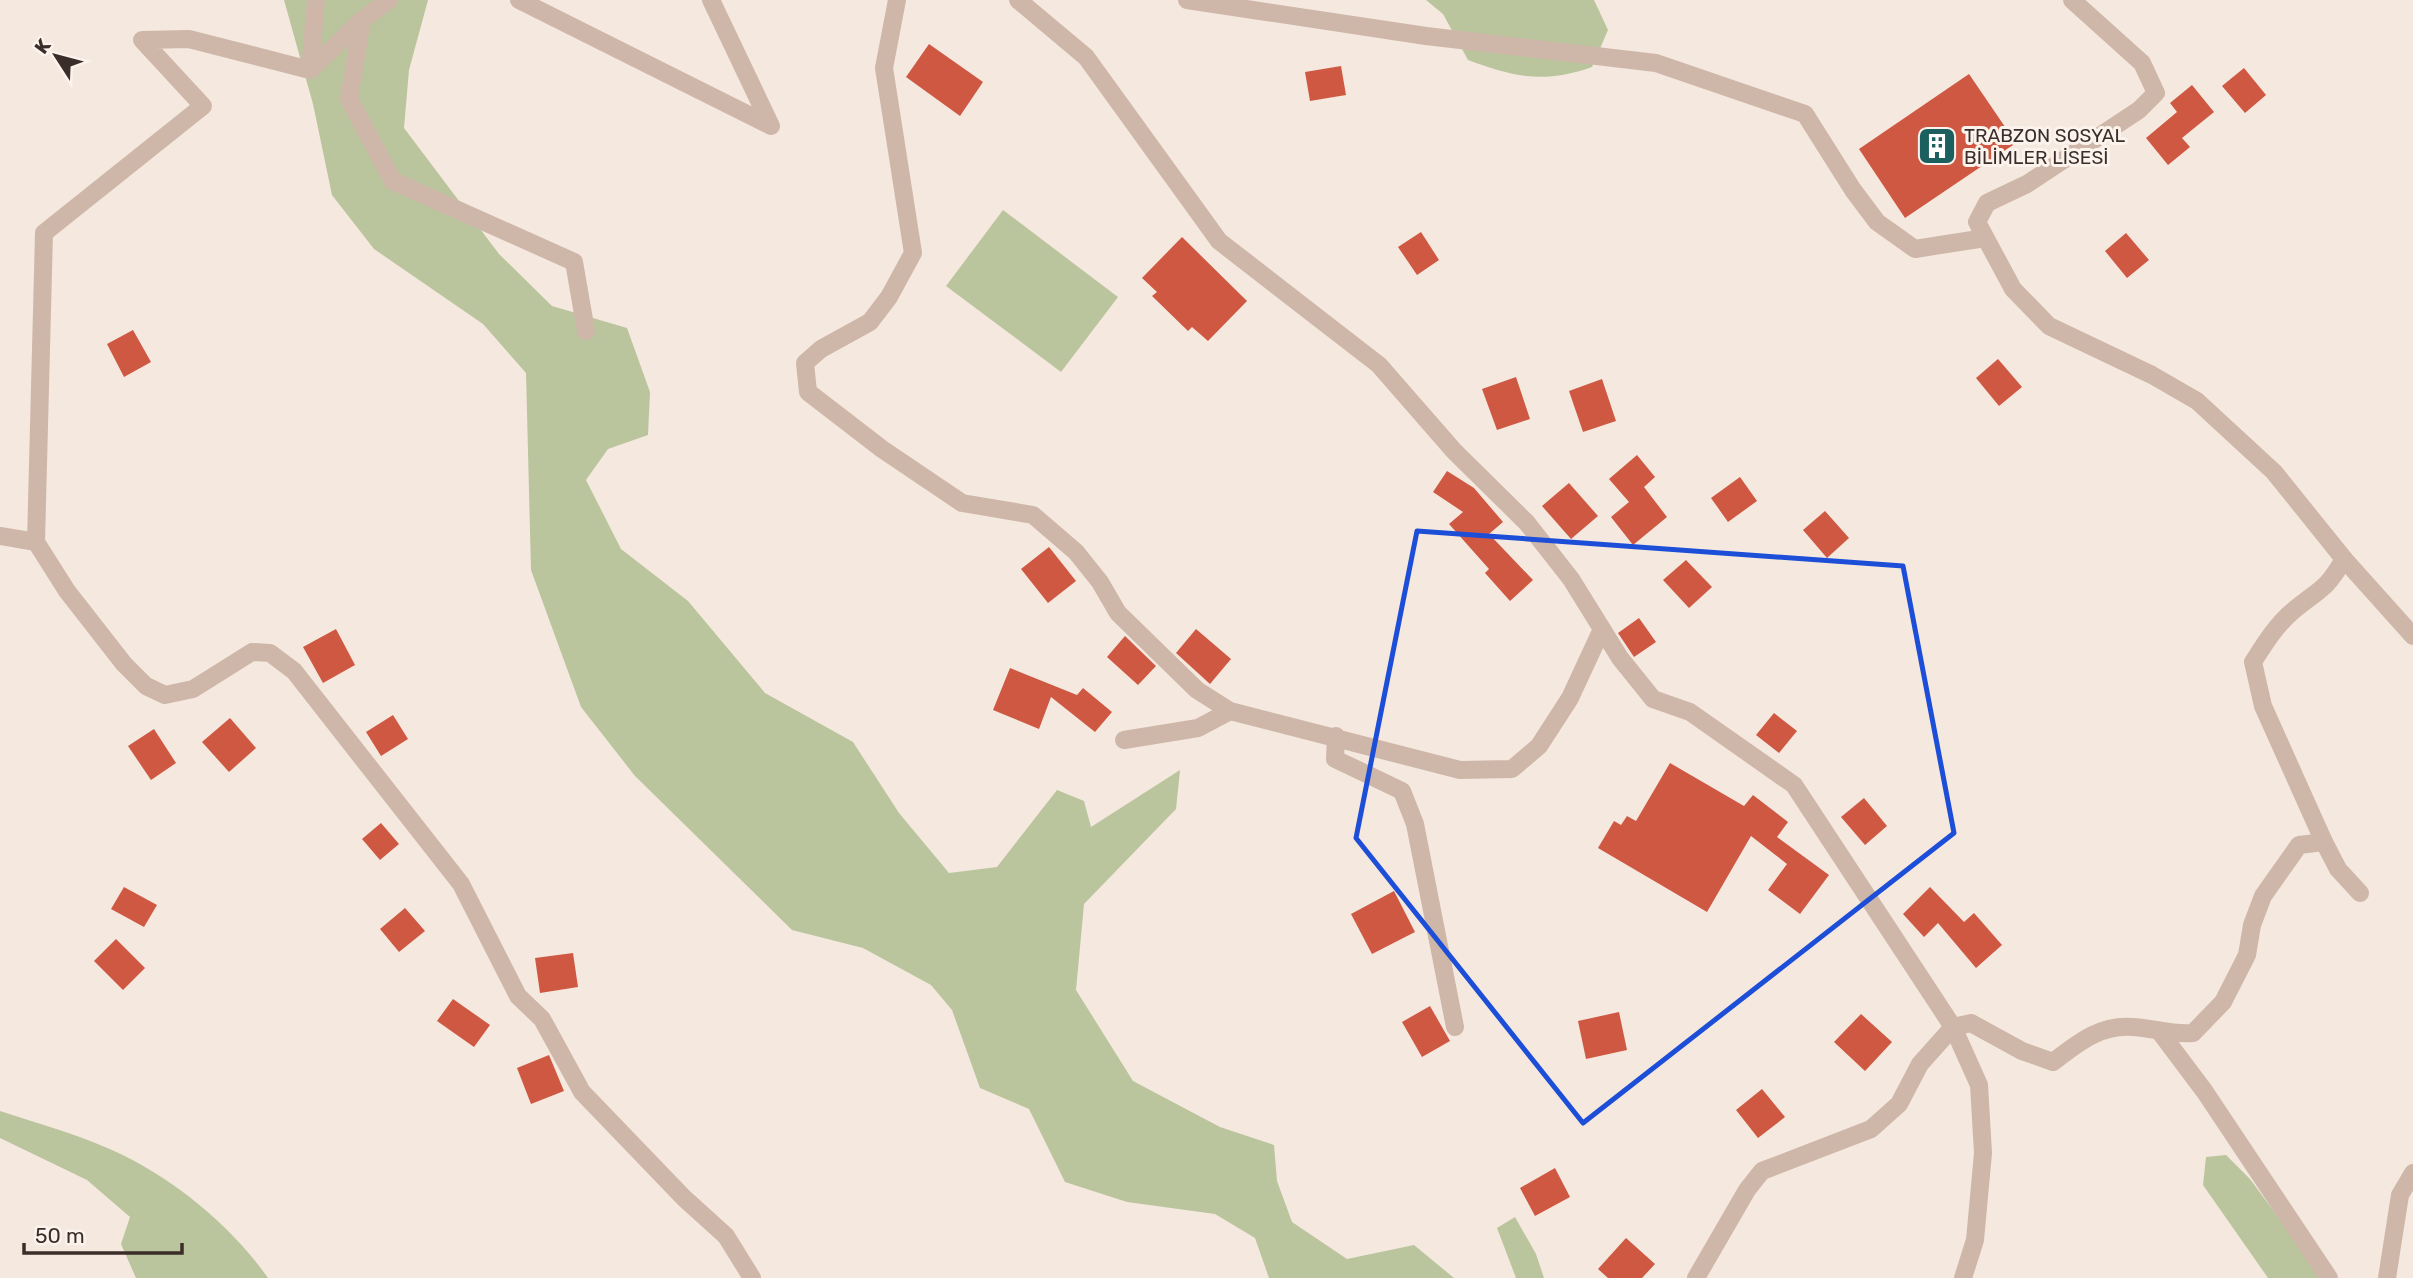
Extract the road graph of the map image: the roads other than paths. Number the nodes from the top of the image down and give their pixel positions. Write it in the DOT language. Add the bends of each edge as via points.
graph roads {
  1 [pos="316,0"];
  2 [pos="388,0"];
  3 [pos="519,0"];
  4 [pos="711,0"];
  5 [pos="897,0"];
  6 [pos="1018,0"];
  7 [pos="1187,0"];
  8 [pos="2073,0"];
  9 [pos="362,20"];
  10 [pos="310,70"];
  11 [pos="1985,238"];
  12 [pos="586,331"];
  13 [pos="0,536"];
  14 [pos="36,542"];
  15 [pos="2344,559"];
  16 [pos="1602,629"];
  17 [pos="2413,636"];
  18 [pos="1230,711"];
  19 [pos="1336,736"];
  20 [pos="1124,740"];
  21 [pos="2324,842"];
  22 [pos="2360,893"];
  23 [pos="1455,1027"];
  24 [pos="1953,1027"];
  25 [pos="2160,1032"];
  26 [pos="2413,1173"];
  27 [pos="752,1278"];
  28 [pos="1696,1278"];
  29 [pos="1964,1278"];
  30 [pos="2329,1278"];
  31 [pos="2387,1278"];
  1 -- 10 [label="street"];
  2 -- 9 [label="street"];
  3 -- 4 [label="street" via="771,125"];
  5 -- 18 [label="street" via="884,68 913,253 870,322 805,363 807,392 962,503 1033,515 1076,552 1118,613 1197,690"];
  6 -- 16 [label="street" via="1086,57 1219,241 1379,366 1454,451 1527,523 1571,579"];
  7 -- 11 [label="street" via="1426,36 1656,63 1805,114 1877,222 1915,249"];
  8 -- 11 [label="street" via="2142,63 2156,93 2139,110 2026,184 1987,203 1977,222"];
  9 -- 10 [label="street"];
  9 -- 12 [label="street" via="349,99 393,181 574,262"];
  10 -- 14 [label="street" via="189,39 142,40 203,106 44,233"];
  11 -- 15 [label="street" via="2013,289 2049,326 2197,401 2274,472"];
  13 -- 14 [label="street"];
  14 -- 27 [label="street" via="100,633 146,686 165,695 192,689 252,652 270,653 293,671 461,884 518,996 542,1020 582,1092 726,1237"];
  15 -- 17 [label="street"];
  15 -- 21 [label="street" via="2329,585 2293,611 2253,662 2263,706"];
  16 -- 19 [label="street" via="1564,707 1539,746 1511,769 1460,770"];
  16 -- 24 [label="street" via="1653,699 1690,712 1794,785"];
  18 -- 19 [label="street"];
  18 -- 20 [label="street" via="1198,728"];
  19 -- 23 [label="street" via="1335,759 1402,791 1415,824"];
  21 -- 22 [label="street" via="2338,869"];
  21 -- 25 [label="street" via="2299,845 2263,896 2252,925 2248,955 2223,1002 2193,1033"];
  24 -- 25 [label="street" via="1971,1023 2053,1062 2091,1033 2131,1027"];
  24 -- 28 [label="street" via="1920,1064 1899,1104 1871,1129 1762,1171"];
  24 -- 29 [label="street" via="1979,1085 1983,1153 1975,1240"];
  25 -- 30 [label="street"];
  26 -- 31 [label="street" via="2400,1195"];
}
